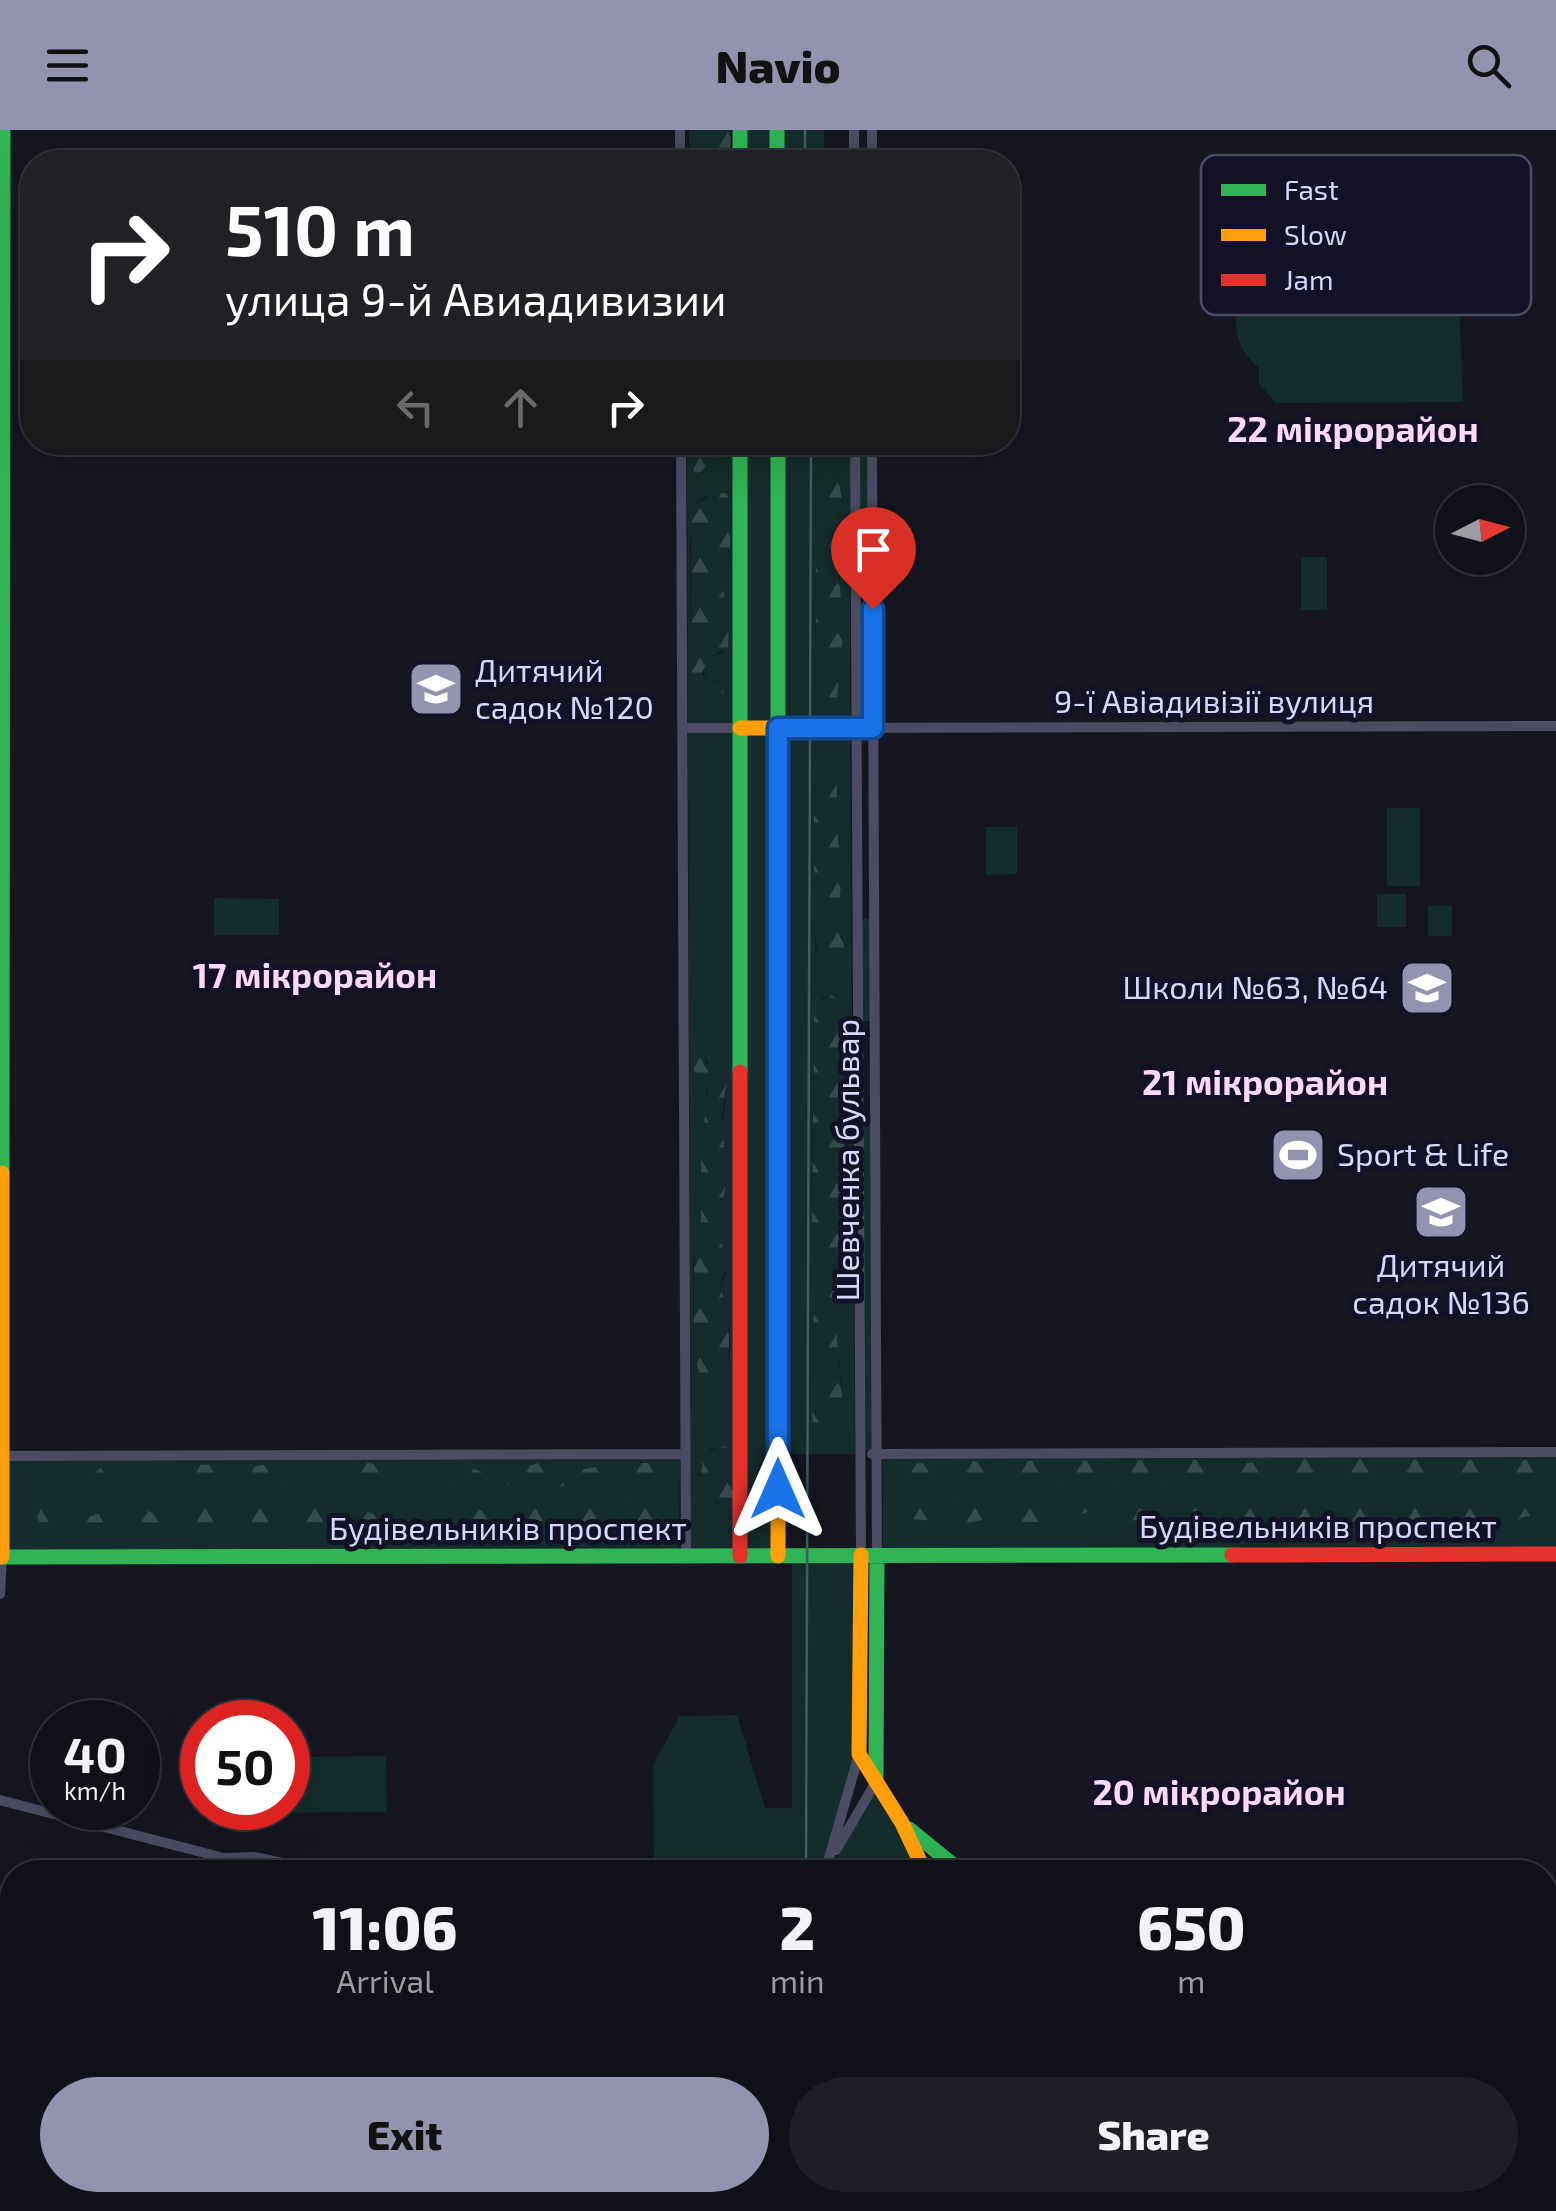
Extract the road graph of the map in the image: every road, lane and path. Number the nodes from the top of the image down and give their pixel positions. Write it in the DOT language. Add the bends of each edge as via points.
graph roads {
  1 [pos="3,130"];
  2 [pos="2,444"];
  3 [pos="681,455"];
  4 [pos="740,455"];
  5 [pos="778,455"];
  6 [pos="855,455"];
  7 [pos="872,455"];
  8 [pos="855,542"];
  9 [pos="873,542"];
  10 [pos="1556,726"];
  11 [pos="682,728"];
  12 [pos="740,728"];
  13 [pos="778,728"];
  14 [pos="855,728"];
  15 [pos="873,728"];
  16 [pos="874,915"];
  17 [pos="856,916"];
  18 [pos="1556,1452"];
  19 [pos="685,1454"];
  20 [pos="860,1454"];
  21 [pos="878,1454"];
  22 [pos="2,1456"];
  23 [pos="1556,1554"];
  24 [pos="869,1555"];
  25 [pos="686,1556"];
  26 [pos="740,1556"];
  27 [pos="778,1556"];
  28 [pos="1,1557"];
  29 [pos="0,1594"];
  30 [pos="859,1754"];
  31 [pos="876,1782"];
  32 [pos="0,1800"];
  33 [pos="902,1823"];
  34 [pos="224,1858"];
  35 [pos="271,1860"];
  36 [pos="828,1860"];
  37 [pos="831,1860"];
  38 [pos="919,1860"];
  39 [pos="947,1860"];
  1 -- 2 [label="main road"];
  2 -- 22 [label="main road"];
  3 -- 11 [label="street"];
  4 -- 12 [label="main road"];
  5 -- 13 [label="main road"];
  6 -- 8 [label="street, Шевченка бульвар"];
  7 -- 9 [label="street, Шевченка бульвар"];
  8 -- 9 [label="street"];
  8 -- 14 [label="street, Шевченка бульвар"];
  9 -- 15 [label="street, Шевченка бульвар"];
  10 -- 15 [label="street, 9-ї Авіадивізії вулиця"];
  11 -- 12 [label="street"];
  11 -- 19 [label="street"];
  12 -- 13 [label="main road"];
  12 -- 26 [label="main road"];
  13 -- 14 [label="street, 9-ї Авіадивізії вулиця"];
  13 -- 27 [label="main road"];
  14 -- 15 [label="street, 9-ї Авіадивізії вулиця"];
  14 -- 17 [label="street, Шевченка бульвар"];
  15 -- 16 [label="street, Шевченка бульвар"];
  16 -- 17 [label="street"];
  16 -- 21 [label="street, Шевченка бульвар"];
  17 -- 20 [label="street, Шевченка бульвар"];
  18 -- 21 [label="street"];
  19 -- 22 [label="street"];
  19 -- 25 [label="street"];
  20 -- 21 [label="street"];
  20 -- 24 [label="street, Шевченка бульвар"];
  21 -- 24 [label="street, Шевченка бульвар"];
  22 -- 28 [label="main road"];
  23 -- 24 [label="main road, Будівельників проспект"];
  24 -- 27 [label="main road, Будівельників проспект"];
  24 -- 30 [label="main road, Шевченка бульвар"];
  24 -- 31 [label="main road, Шевченка бульвар"];
  25 -- 26 [label="main road, Будівельників проспект"];
  25 -- 28 [label="main road, Будівельників проспект"];
  26 -- 27 [label="main road, Будівельників проспект"];
  28 -- 29 [label="street"];
  30 -- 31 [label="main road"];
  30 -- 36 [label="street, Шевченка бульвар"];
  31 -- 33 [label="main road"];
  31 -- 37 [label="street, Шевченка бульвар"];
  32 -- 34 [label="street"];
  33 -- 38 [label="main road"];
  33 -- 39 [label="main road"];
  34 -- 35 [label="street"];
}
